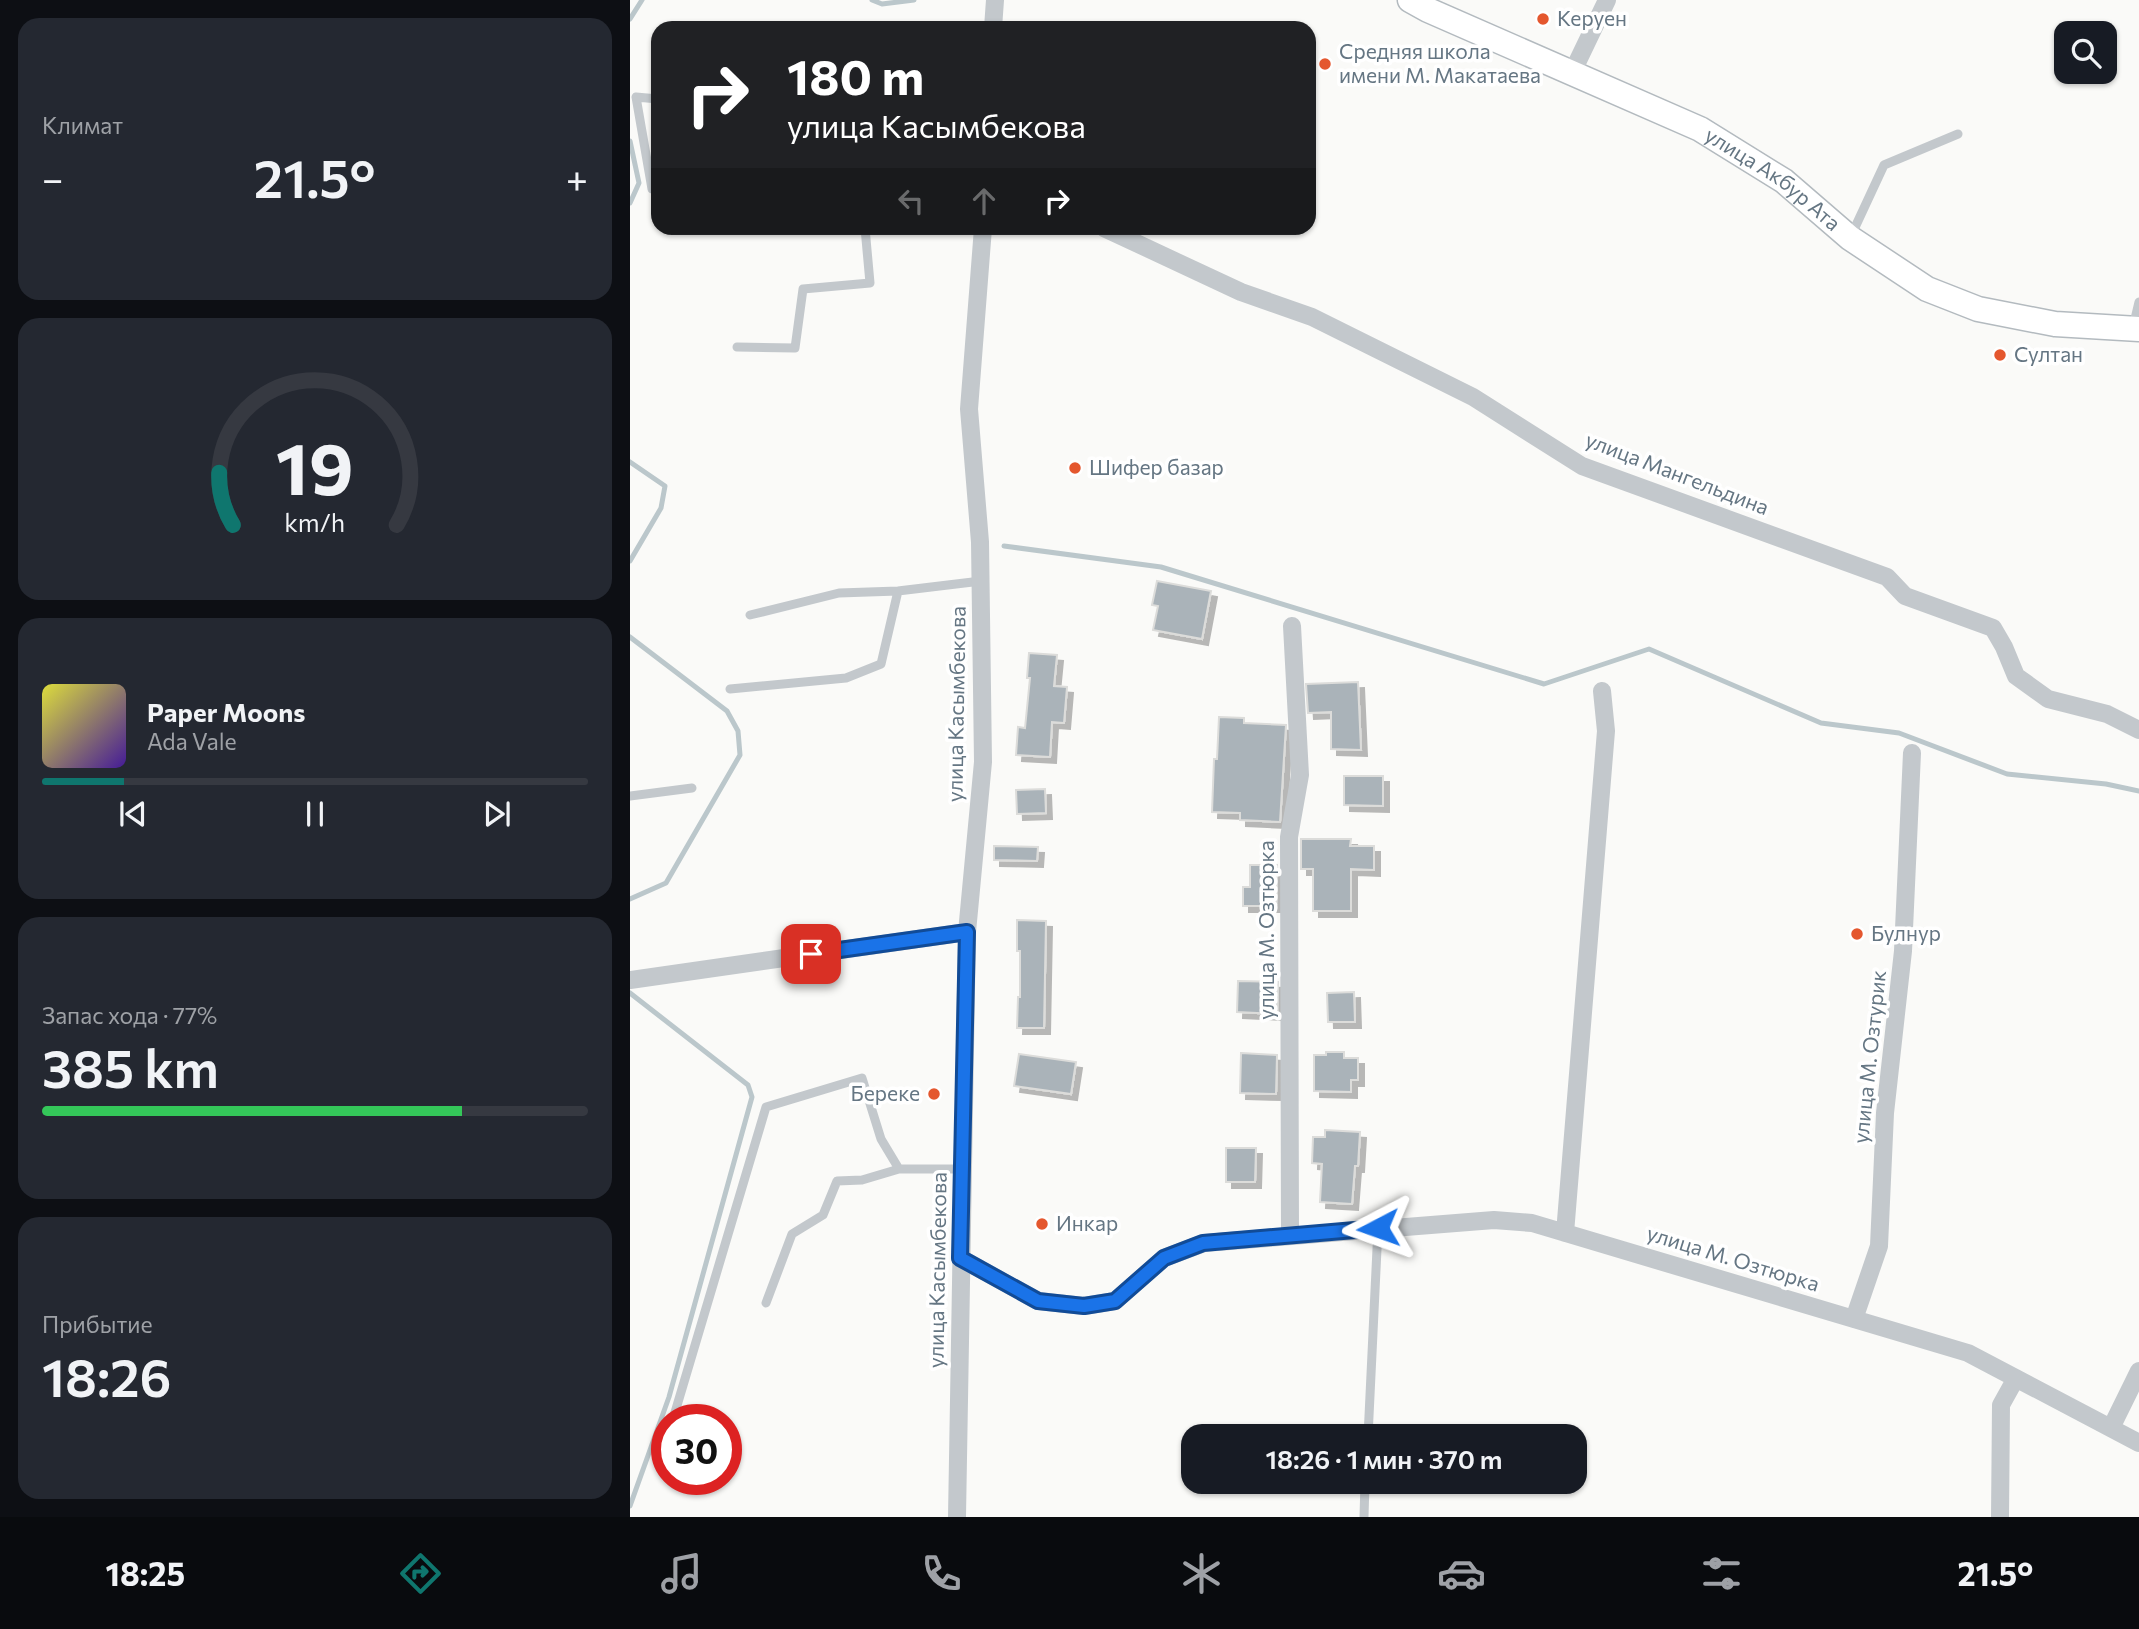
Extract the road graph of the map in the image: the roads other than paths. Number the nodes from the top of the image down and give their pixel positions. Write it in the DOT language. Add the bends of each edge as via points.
graph roads {
  1 [pos="995,0"];
  2 [pos="1410,0"];
  3 [pos="1607,0"];
  4 [pos="994,21"];
  5 [pos="1572,73"];
  6 [pos="651,98"];
  7 [pos="1958,134"];
  8 [pos="651,178"];
  9 [pos="867,235"];
  10 [pos="982,235"];
  11 [pos="1119,235"];
  12 [pos="1850,237"];
  13 [pos="2139,302"];
  14 [pos="2136,329"];
  15 [pos="737,346"];
  16 [pos="981,581"];
  17 [pos="898,591"];
  18 [pos="750,615"];
  19 [pos="1292,626"];
  20 [pos="730,689"];
  21 [pos="1602,691"];
  22 [pos="2139,730"];
  23 [pos="1912,753"];
  24 [pos="692,788"];
  25 [pos="630,796"];
  26 [pos="967,932"];
  27 [pos="630,980"];
  28 [pos="899,1168"];
  29 [pos="962,1169"];
  30 [pos="1378,1228"];
  31 [pos="1565,1233"];
  32 [pos="1290,1235"];
  33 [pos="960,1258"];
  34 [pos="766,1303"];
  35 [pos="1854,1319"];
  36 [pos="2139,1371"];
  37 [pos="2016,1378"];
  38 [pos="677,1404"];
  39 [pos="1369,1424"];
  40 [pos="2111,1428"];
  41 [pos="2139,1443"];
  42 [pos="1365,1494"];
  43 [pos="957,1517"];
  44 [pos="1364,1517"];
  45 [pos="2000,1517"];
  1 -- 4 [label="street"];
  2 -- 5 [label="main road, улица Акбур Ата"];
  3 -- 5 [label="street"];
  5 -- 12 [label="main road, улица Акбур Ата" via="1700,129 1784,181"];
  6 -- 8 [label="lane" via="636,97"];
  7 -- 12 [label="lane" via="1884,165"];
  9 -- 15 [label="lane" via="870,283 803,289 795,348"];
  10 -- 16 [label="street, улица Касымбекова" via="969,409"];
  11 -- 22 [label="street, улица Мангельдина" via="1241,292 1312,317 1461,391 1582,466 1887,577 1905,596 1993,628 2016,676 2048,699 2107,715"];
  12 -- 14 [label="main road, улица Акбур Ата" via="1927,289 1978,309 2055,324"];
  13 -- 14 [label="lane"];
  16 -- 17 [label="lane"];
  16 -- 26 [label="street, улица Касымбекова" via="983,762"];
  17 -- 18 [label="lane" via="838,593"];
  17 -- 20 [label="lane" via="881,664 846,678"];
  19 -- 32 [label="street, улица М. Озтюрка" via="1300,775 1289,837"];
  21 -- 31 [label="street" via="1606,730"];
  23 -- 35 [label="street, улица М. Озтурик" via="1903,951 1885,1113 1879,1246"];
  24 -- 25 [label="lane"];
  26 -- 27 [label="street"];
  26 -- 29 [label="street, улица Касымбекова"];
  28 -- 29 [label="lane"];
  28 -- 34 [label="lane" via="862,1180 836,1181 823,1215 792,1234"];
  28 -- 38 [label="lane" via="881,1139 862,1078 766,1107"];
  29 -- 33 [label="street, улица Касымбекова"];
  30 -- 31 [label="street, улица М. Озтюрка" via="1493,1220 1532,1223"];
  30 -- 32 [label="street, улица М. Озтюрка"];
  30 -- 39 [label="lane"];
  31 -- 35 [label="street, улица М. Озтюрка"];
  32 -- 33 [label="street, улица М. Озтюрка" via="1203,1243 1164,1258 1115,1301 1084,1306 1038,1301"];
  33 -- 43 [label="street, улица Касымбекова"];
  35 -- 37 [label="street, улица М. Озтюрка" via="1968,1353"];
  36 -- 40 [label="street"];
  37 -- 40 [label="street, улица М. Озтюрка"];
  37 -- 45 [label="street" via="2001,1405"];
  40 -- 41 [label="street, улица М. Озтюрка"];
  42 -- 44 [label="lane"];
}
